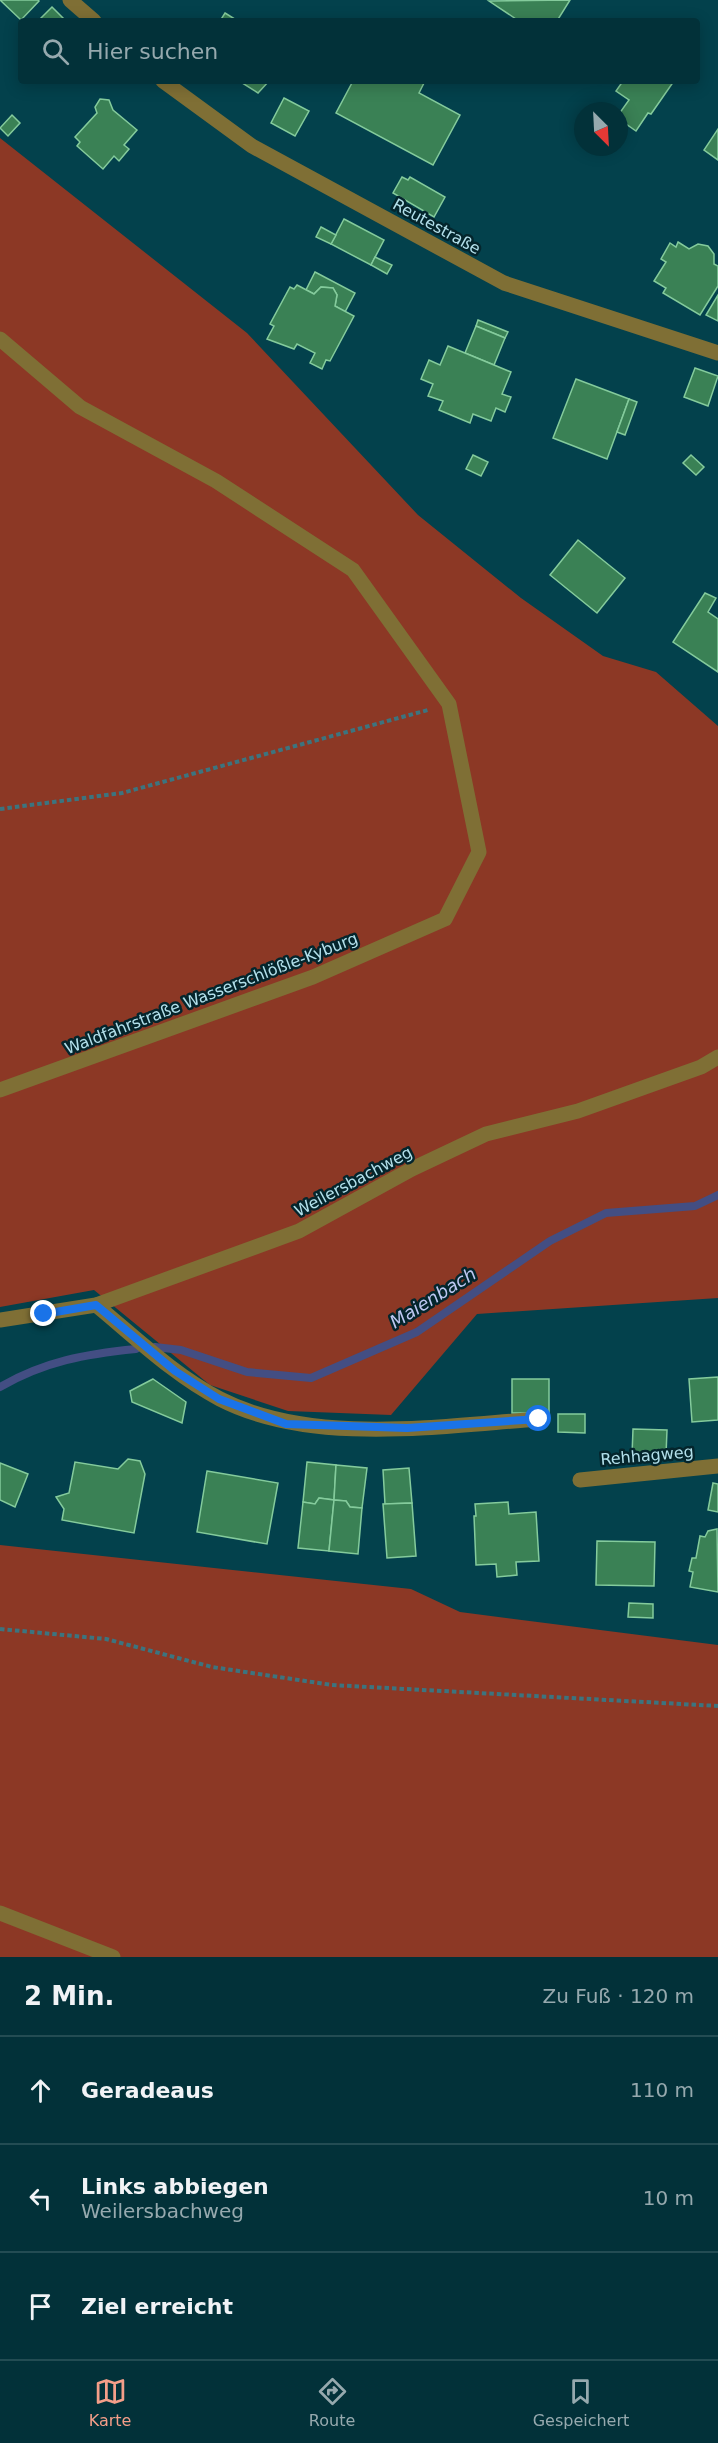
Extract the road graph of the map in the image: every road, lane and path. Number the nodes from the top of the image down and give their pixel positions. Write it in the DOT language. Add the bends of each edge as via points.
graph roads {
  1 [pos="70,0"];
  2 [pos="91,18"];
  3 [pos="167,84"];
  4 [pos="0,339"];
  5 [pos="718,353"];
  6 [pos="449,704"];
  7 [pos="0,809"];
  8 [pos="718,1057"];
  9 [pos="0,1090"];
  10 [pos="96,1305"];
  11 [pos="0,1320"];
  12 [pos="539,1419"];
  13 [pos="718,1466"];
  14 [pos="580,1480"];
  15 [pos="0,1629"];
  16 [pos="718,1706"];
  17 [pos="0,1913"];
  18 [pos="113,1957"];
  1 -- 2 [label="street"];
  3 -- 5 [label="street, Reutestraße" via="252,146 504,283"];
  4 -- 6 [label="street, Waldfahrstraße Wasserschlößle-Kyburg" via="80,407 216,481 353,570"];
  6 -- 7 [label="path" via="122,793"];
  6 -- 9 [label="street, Waldfahrstraße Wasserschlößle-Kyburg" via="479,852 445,919 313,977"];
  8 -- 10 [label="street, Weilersbachweg" via="701,1067 578,1111 486,1134 299,1231"];
  10 -- 11 [label="street, Weilersbachweg"];
  10 -- 12 [label="street" via="175,1371 210,1393 286,1424 407,1428"];
  13 -- 14 [label="street, Rehhagweg"];
  15 -- 16 [label="path" via="106,1639 212,1667 332,1685"];
  17 -- 18 [label="street"];
}
